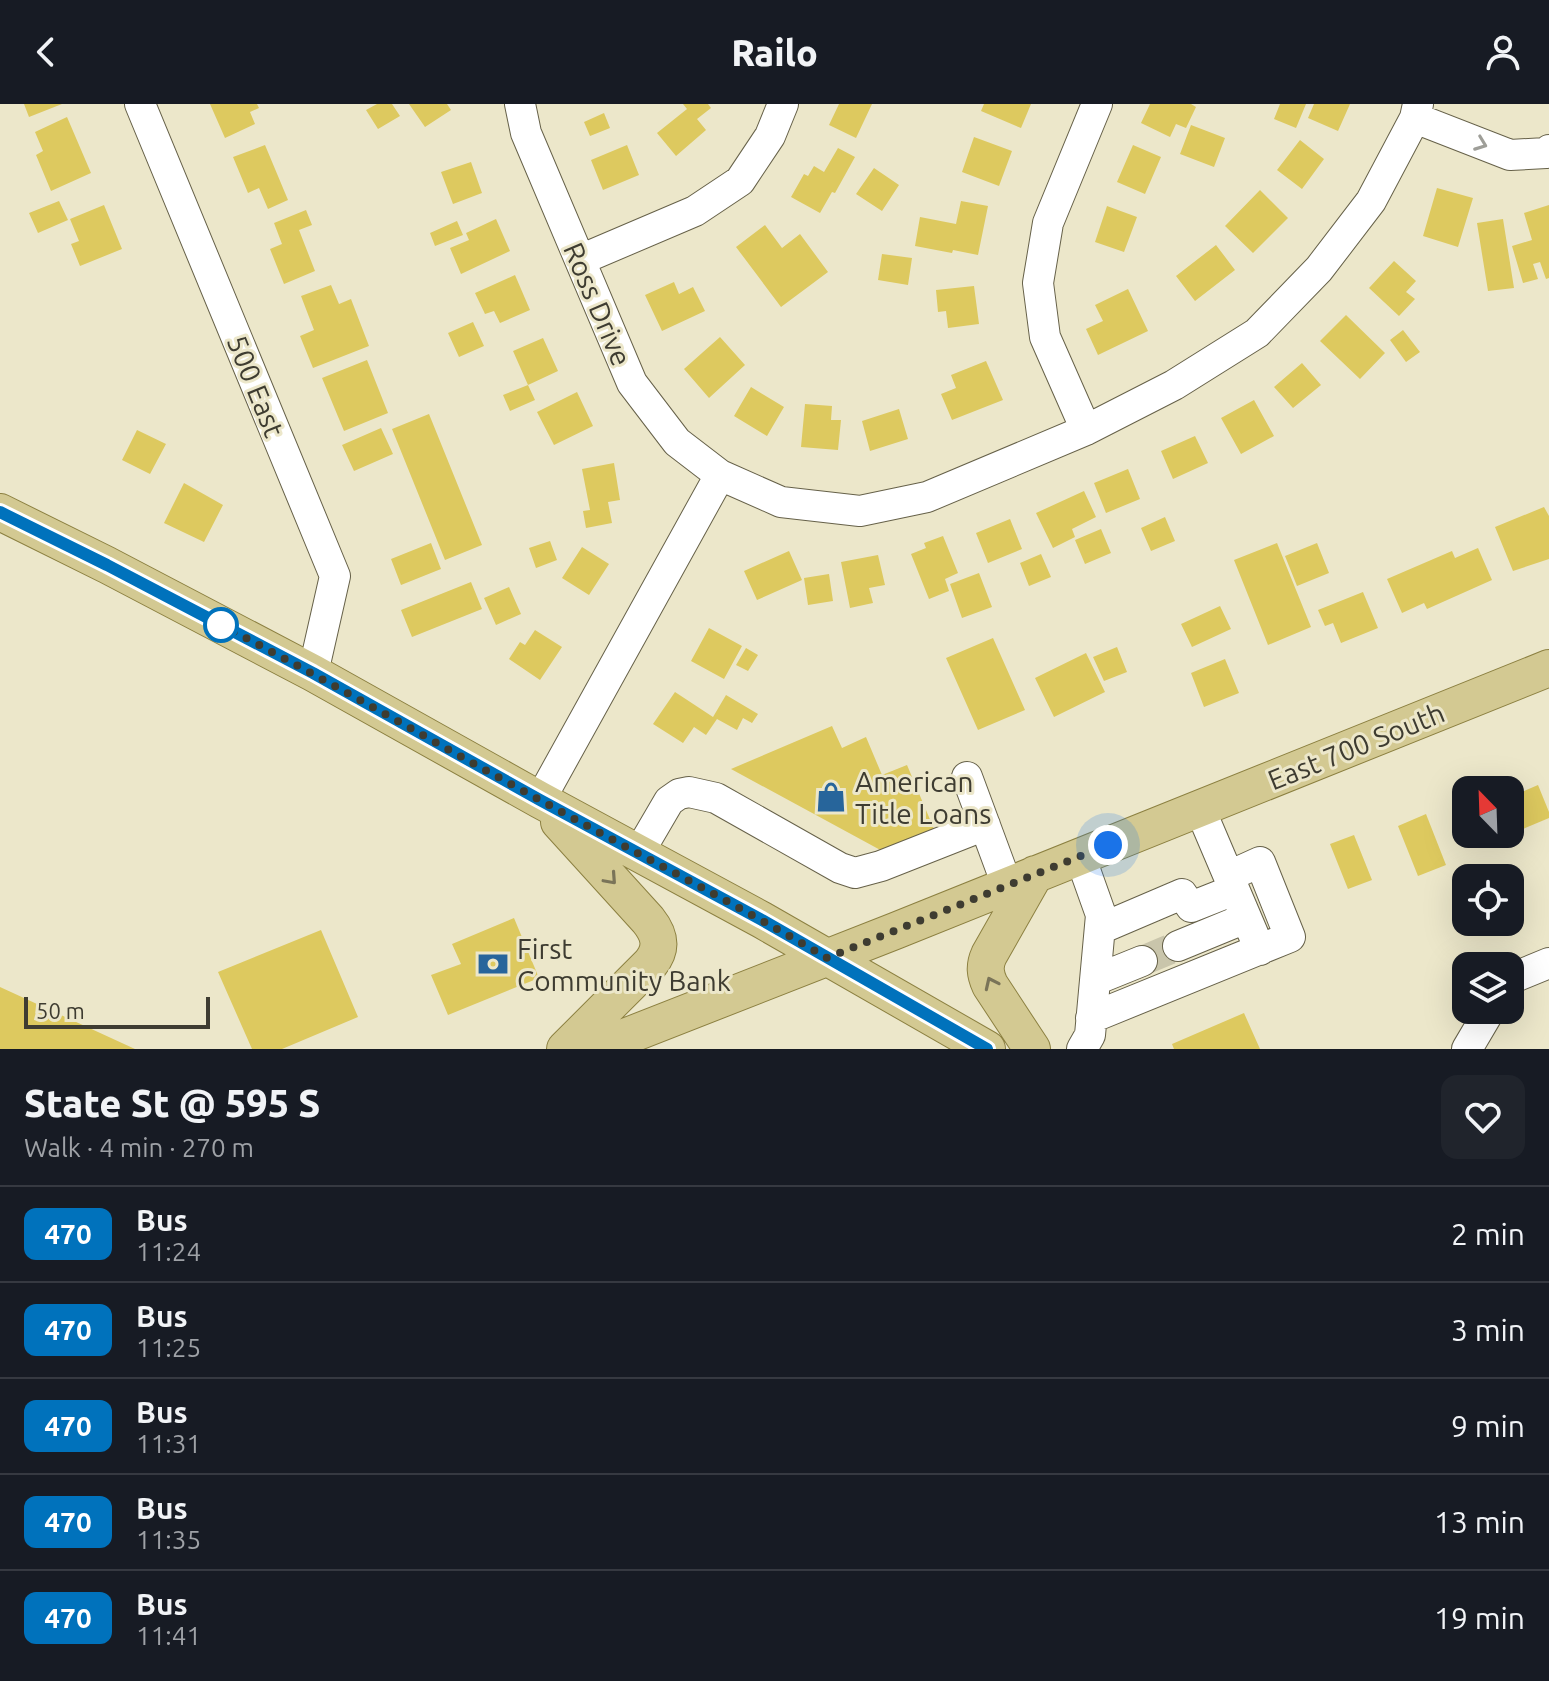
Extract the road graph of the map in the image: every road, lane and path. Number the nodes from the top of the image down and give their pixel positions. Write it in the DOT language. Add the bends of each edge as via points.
graph roads {
  1 [pos="140,104"];
  2 [pos="520,104"];
  3 [pos="783,104"];
  4 [pos="1097,104"];
  5 [pos="1417,111"];
  6 [pos="1549,150"];
  7 [pos="580,260"];
  8 [pos="1086,430"];
  9 [pos="720,475"];
  10 [pos="0,512"];
  11 [pos="1549,668"];
  12 [pos="313,673"];
  13 [pos="967,777"];
  14 [pos="540,800"];
  15 [pos="1200,809"];
  16 [pos="985,825"];
  17 [pos="638,854"];
  18 [pos="1080,856"];
  19 [pos="1021,879"];
  20 [pos="1231,883"];
  21 [pos="1246,918"];
  22 [pos="1130,932"];
  23 [pos="1099,937"];
  24 [pos="1178,946"];
  25 [pos="1260,950"];
  26 [pos="827,958"];
  27 [pos="1142,961"];
  28 [pos="1549,963"];
  29 [pos="1524,973"];
  30 [pos="1095,980"];
  31 [pos="1091,1018"];
  32 [pos="1482,1024"];
  33 [pos="1030,1048"];
  34 [pos="565,1049"];
  35 [pos="594,1049"];
  36 [pos="987,1049"];
  37 [pos="1082,1049"];
  38 [pos="1467,1049"];
  1 -- 12 [label="street, 500 East" via="335,576"];
  2 -- 7 [label="street, Ross Drive" via="526,133"];
  3 -- 7 [label="street" via="770,136 740,181 695,211"];
  4 -- 8 [label="street" via="1048,223 1038,283 1045,337"];
  5 -- 6 [label="street, one-way" via="1510,155"];
  5 -- 8 [label="street, Ross Drive" via="1371,201 1319,269 1257,333 1174,385"];
  7 -- 9 [label="street, Ross Drive" via="632,383 677,442"];
  8 -- 9 [label="street, Ross Drive" via="927,497 860,511 781,502"];
  9 -- 14 [label="street"];
  10 -- 12 [label="main road"];
  11 -- 15 [label="main road, East 700 South"];
  12 -- 14 [label="main road"];
  13 -- 16 [label="street"];
  14 -- 17 [label="main road"];
  14 -- 34 [label="main road, one-way" via="648,920 659,939 650,964"];
  15 -- 18 [label="main road, East 700 South"];
  15 -- 20 [label="street"];
  16 -- 17 [label="street" via="855,873 716,798 689,792 669,801"];
  16 -- 19 [label="street"];
  17 -- 26 [label="main road"];
  18 -- 19 [label="main road, East 700 South"];
  18 -- 23 [label="street" via="1101,915"];
  19 -- 26 [label="main road"];
  33 -- 19 [label="main road, one-way" via="985,974"];
  20 -- 21 [label="street"];
  20 -- 23 [label="street" via="1178,912 1182,894"];
  20 -- 25 [label="street" via="1260,862 1290,937"];
  21 -- 24 [label="street"];
  21 -- 25 [label="street"];
  22 -- 23 [label="street"];
  23 -- 30 [label="street"];
  25 -- 31 [label="street"];
  26 -- 35 [label="main road"];
  26 -- 36 [label="main road"];
  27 -- 30 [label="street"];
  28 -- 29 [label="street"];
  30 -- 31 [label="street"];
  31 -- 37 [label="street"];
  32 -- 38 [label="street"];
}
